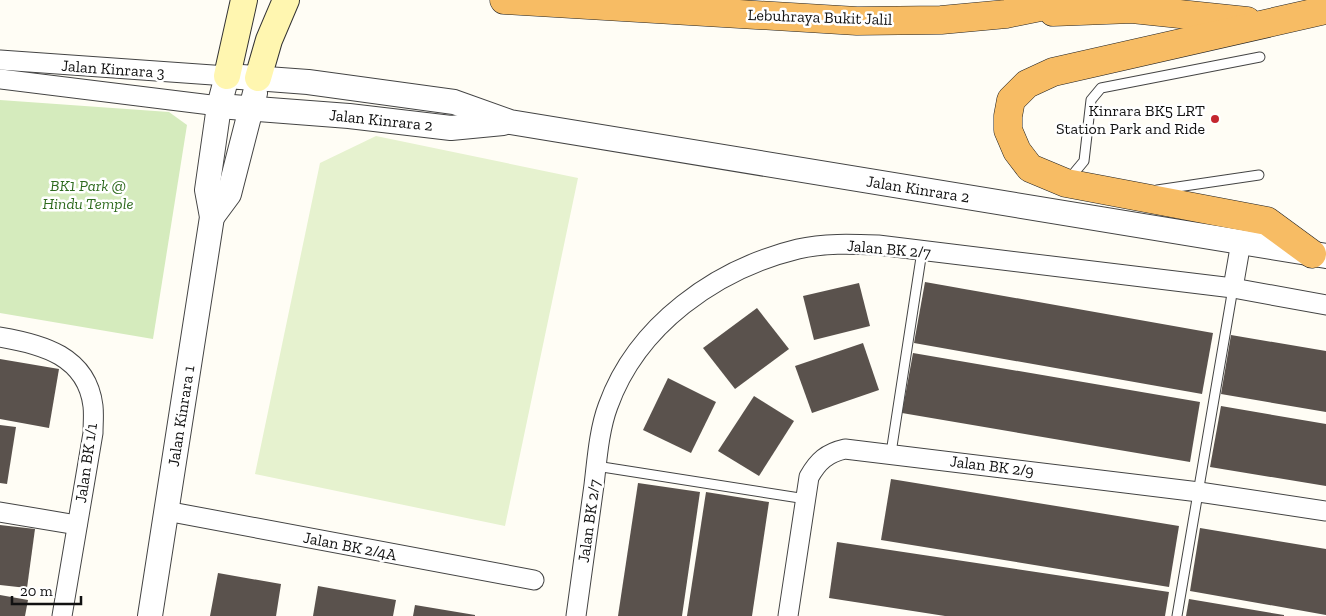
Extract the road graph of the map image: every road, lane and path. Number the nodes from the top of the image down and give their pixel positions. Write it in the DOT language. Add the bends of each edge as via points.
graph roads {
  1 [pos="244,0"];
  2 [pos="286,0"];
  3 [pos="504,0"];
  4 [pos="1075,0"];
  5 [pos="1326,10"];
  6 [pos="1006,14"];
  7 [pos="1268,24"];
  8 [pos="1260,57"];
  9 [pos="0,60"];
  10 [pos="227,76"];
  11 [pos="258,78"];
  12 [pos="0,80"];
  13 [pos="219,106"];
  14 [pos="252,109"];
  15 [pos="510,122"];
  16 [pos="1259,175"];
  17 [pos="1066,184"];
  18 [pos="1122,195"];
  19 [pos="212,217"];
  20 [pos="1242,242"];
  21 [pos="922,251"];
  22 [pos="1319,255"];
  23 [pos="1233,288"];
  24 [pos="1326,306"];
  25 [pos="0,337"];
  26 [pos="891,453"];
  27 [pos="596,466"];
  28 [pos="1198,492"];
  29 [pos="806,499"];
  30 [pos="166,511"];
  31 [pos="1326,511"];
  32 [pos="0,512"];
  33 [pos="77,525"];
  34 [pos="534,580"];
  35 [pos="62,616"];
  36 [pos="150,616"];
  37 [pos="576,616"];
  38 [pos="788,616"];
  39 [pos="1177,616"];
  1 -- 10 [label="main road"];
  2 -- 11 [label="main road"];
  3 -- 6 [label="highway, Lebuhraya Bukit Jalil" via="857,20 941,20"];
  4 -- 6 [label="highway, Lebuhraya Bukit Jalil"];
  5 -- 7 [label="highway"];
  6 -- 7 [label="highway" via="1132,9"];
  7 -- 17 [label="highway" via="1053,72 1027,84 1011,100 1008,130 1017,151 1030,168"];
  8 -- 17 [label="lane" via="1101,88 1091,100 1084,161"];
  9 -- 10 [label="street, Jalan Kinrara 3"];
  10 -- 11 [label="street, Jalan Kinrara 2"];
  10 -- 13 [label="street, Jalan Kinrara 1"];
  11 -- 14 [label="street, Jalan Kinrara 1"];
  11 -- 15 [label="street, Jalan Kinrara 2" via="347,86 454,102"];
  12 -- 13 [label="street, Jalan Kinrara 3"];
  13 -- 14 [label="street, Jalan Kinrara 2"];
  13 -- 19 [label="street, Jalan Kinrara 1" via="207,190"];
  14 -- 15 [label="street, Jalan Kinrara 2" via="451,128"];
  14 -- 19 [label="street, Jalan Kinrara 1" via="229,194"];
  15 -- 20 [label="street, Jalan Kinrara 2"];
  16 -- 18 [label="lane"];
  17 -- 18 [label="highway"];
  18 -- 22 [label="highway" via="1267,221"];
  19 -- 30 [label="street, Jalan Kinrara 1"];
  20 -- 22 [label="street, Jalan Kinrara 2"];
  20 -- 23 [label="street"];
  21 -- 23 [label="street, Jalan BK 2/7"];
  21 -- 26 [label="lane"];
  21 -- 27 [label="street, Jalan BK 2/7" via="835,244 799,249 764,260 708,287 655,330 619,377 607,408"];
  23 -- 24 [label="street, Jalan BK 2/7"];
  23 -- 28 [label="lane"];
  25 -- 33 [label="street, Jalan BK 1/1" via="33,342 55,350 86,382 93,406 93,433"];
  26 -- 28 [label="street, Jalan BK 2/9"];
  26 -- 29 [label="street, Jalan BK 2/9" via="846,449 831,452 817,463 809,477"];
  27 -- 29 [label="lane"];
  27 -- 37 [label="street, Jalan BK 2/7"];
  28 -- 31 [label="street, Jalan BK 2/9"];
  28 -- 39 [label="lane"];
  29 -- 38 [label="street, Jalan BK 2/9"];
  30 -- 34 [label="street, Jalan BK 2/4A"];
  30 -- 36 [label="street, Jalan Kinrara 1"];
  32 -- 33 [label="street"];
  33 -- 35 [label="street, Jalan BK 1/1"];
}
